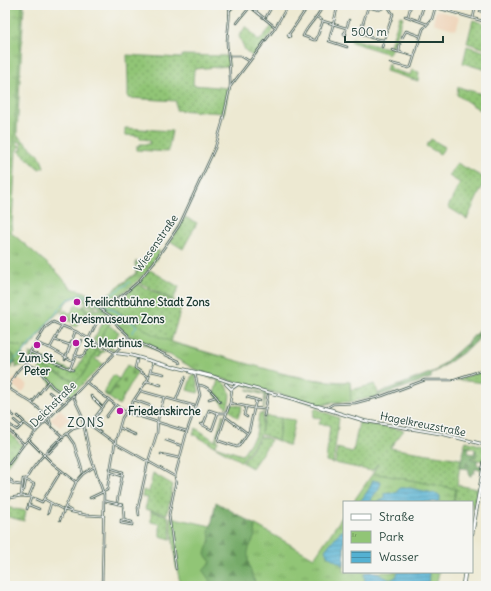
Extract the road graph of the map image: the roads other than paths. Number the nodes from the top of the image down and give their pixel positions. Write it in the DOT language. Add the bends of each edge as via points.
graph roads {
  1 [pos="229,5"];
  2 [pos="235,5"];
  3 [pos="248,5"];
  4 [pos="259,5"];
  5 [pos="288,5"];
  6 [pos="309,5"];
  7 [pos="323,5"];
  8 [pos="362,5"];
  9 [pos="387,5"];
  10 [pos="411,5"];
  11 [pos="427,5"];
  12 [pos="436,5"];
  13 [pos="476,5"];
  14 [pos="339,6"];
  15 [pos="486,6"];
  16 [pos="251,7"];
  17 [pos="368,7"];
  18 [pos="271,8"];
  19 [pos="423,8"];
  20 [pos="436,8"];
  21 [pos="230,10"];
  22 [pos="256,11"];
  23 [pos="480,11"];
  24 [pos="485,12"];
  25 [pos="405,16"];
  26 [pos="317,17"];
  27 [pos="408,17"];
  28 [pos="265,18"];
  29 [pos="472,18"];
  30 [pos="349,20"];
  31 [pos="322,21"];
  32 [pos="419,21"];
  33 [pos="486,22"];
  34 [pos="237,23"];
  35 [pos="333,24"];
  36 [pos="427,24"];
  37 [pos="275,28"];
  38 [pos="346,28"];
  39 [pos="345,33"];
  40 [pos="289,34"];
  41 [pos="360,34"];
  42 [pos="359,36"];
  43 [pos="421,36"];
  44 [pos="402,38"];
  45 [pos="384,40"];
  46 [pos="400,44"];
  47 [pos="347,47"];
  48 [pos="382,47"];
  49 [pos="392,50"];
  50 [pos="399,52"];
  51 [pos="229,56"];
  52 [pos="415,56"];
  53 [pos="250,62"];
  54 [pos="390,63"];
  55 [pos="230,88"];
  56 [pos="102,322"];
  57 [pos="62,326"];
  58 [pos="75,332"];
  59 [pos="84,336"];
  60 [pos="88,338"];
  61 [pos="129,338"];
  62 [pos="54,340"];
  63 [pos="92,341"];
  64 [pos="35,342"];
  65 [pos="71,346"];
  66 [pos="50,348"];
  67 [pos="110,351"];
  68 [pos="30,352"];
  69 [pos="115,353"];
  70 [pos="75,355"];
  71 [pos="112,355"];
  72 [pos="66,358"];
  73 [pos="137,360"];
  74 [pos="73,361"];
  75 [pos="153,361"];
  76 [pos="180,363"];
  77 [pos="26,364"];
  78 [pos="70,369"];
  79 [pos="73,370"];
  80 [pos="486,370"];
  81 [pos="150,371"];
  82 [pos="164,374"];
  83 [pos="198,374"];
  84 [pos="149,377"];
  85 [pos="185,377"];
  86 [pos="198,380"];
  87 [pos="49,381"];
  88 [pos="146,381"];
  89 [pos="86,382"];
  90 [pos="228,384"];
  91 [pos="161,385"];
  92 [pos="199,385"];
  93 [pos="232,387"];
  94 [pos="8,388"];
  95 [pos="140,391"];
  96 [pos="49,392"];
  97 [pos="5,394"];
  98 [pos="268,394"];
  99 [pos="73,395"];
  100 [pos="91,396"];
  101 [pos="216,396"];
  102 [pos="164,397"];
  103 [pos="247,397"];
  104 [pos="70,398"];
  105 [pos="109,399"];
  106 [pos="133,400"];
  107 [pos="209,400"];
  108 [pos="256,400"];
  109 [pos="176,401"];
  110 [pos="220,402"];
  111 [pos="260,402"];
  112 [pos="32,403"];
  113 [pos="77,403"];
  114 [pos="230,403"];
  115 [pos="63,404"];
  116 [pos="115,404"];
  117 [pos="151,406"];
  118 [pos="196,406"];
  119 [pos="246,406"];
  120 [pos="103,408"];
  121 [pos="253,408"];
  122 [pos="5,409"];
  123 [pos="265,409"];
  124 [pos="326,409"];
  125 [pos="126,412"];
  126 [pos="218,413"];
  127 [pos="226,414"];
  128 [pos="14,416"];
  129 [pos="18,416"];
  130 [pos="225,416"];
  131 [pos="247,416"];
  132 [pos="264,416"];
  133 [pos="106,417"];
  134 [pos="49,418"];
  135 [pos="14,420"];
  136 [pos="46,421"];
  137 [pos="158,422"];
  138 [pos="24,423"];
  139 [pos="90,424"];
  140 [pos="10,425"];
  141 [pos="21,426"];
  142 [pos="51,426"];
  143 [pos="84,426"];
  144 [pos="5,427"];
  145 [pos="120,428"];
  146 [pos="212,430"];
  147 [pos="187,431"];
  148 [pos="36,432"];
  149 [pos="215,432"];
  150 [pos="248,433"];
  151 [pos="66,434"];
  152 [pos="136,435"];
  153 [pos="63,436"];
  154 [pos="28,440"];
  155 [pos="166,440"];
  156 [pos="115,443"];
  157 [pos="24,444"];
  158 [pos="486,444"];
  159 [pos="183,446"];
  160 [pos="44,454"];
  161 [pos="160,454"];
  162 [pos="486,455"];
  163 [pos="180,459"];
  164 [pos="148,462"];
  165 [pos="95,467"];
  166 [pos="5,468"];
  167 [pos="110,468"];
  168 [pos="61,471"];
  169 [pos="110,472"];
  170 [pos="83,474"];
  171 [pos="122,476"];
  172 [pos="175,476"];
  173 [pos="26,479"];
  174 [pos="76,482"];
  175 [pos="11,483"];
  176 [pos="22,485"];
  177 [pos="21,492"];
  178 [pos="104,492"];
  179 [pos="20,496"];
  180 [pos="29,497"];
  181 [pos="31,497"];
  182 [pos="44,498"];
  183 [pos="90,498"];
  184 [pos="5,499"];
  185 [pos="105,500"];
  186 [pos="51,503"];
  187 [pos="117,503"];
  188 [pos="29,505"];
  189 [pos="65,507"];
  190 [pos="27,509"];
  191 [pos="39,509"];
  192 [pos="63,510"];
  193 [pos="73,512"];
  194 [pos="48,513"];
  195 [pos="139,515"];
  196 [pos="104,516"];
  197 [pos="60,520"];
  198 [pos="124,520"];
  199 [pos="473,527"];
  200 [pos="176,568"];
  201 [pos="465,573"];
  202 [pos="102,586"];
  203 [pos="462,586"];
  1 -- 21 [label="street"];
  2 -- 21 [label="street"];
  3 -- 16 [label="street"];
  4 -- 22 [label="street"];
  5 -- 37 [label="street"];
  6 -- 40 [label="street"];
  7 -- 26 [label="street"];
  8 -- 17 [label="street"];
  9 -- 17 [label="street" via="379,11"];
  9 -- 45 [label="street" via="393,14"];
  10 -- 27 [label="street"];
  11 -- 20 [label="street"];
  12 -- 20 [label="street"];
  13 -- 29 [label="street"];
  14 -- 35 [label="street"];
  15 -- 24 [label="street"];
  16 -- 22 [label="street"];
  16 -- 34 [label="street"];
  17 -- 41 [label="street"];
  18 -- 28 [label="street"];
  19 -- 32 [label="street"];
  20 -- 29 [label="street"];
  20 -- 36 [label="street"];
  21 -- 51 [label="street" via="227,42"];
  22 -- 28 [label="street"];
  23 -- 24 [label="street"];
  25 -- 27 [label="street"];
  26 -- 31 [label="street"];
  26 -- 31 [label="street" via="304,33 305,37 316,40"];
  27 -- 32 [label="street"];
  28 -- 37 [label="street"];
  29 -- 33 [label="street"];
  30 -- 38 [label="street"];
  31 -- 35 [label="street"];
  32 -- 36 [label="street"];
  35 -- 38 [label="street"];
  35 -- 47 [label="street" via="329,41"];
  36 -- 43 [label="street"];
  37 -- 53 [label="street"];
  38 -- 39 [label="street"];
  41 -- 42 [label="street"];
  41 -- 45 [label="street"];
  43 -- 44 [label="street" via="406,30"];
  43 -- 52 [label="street"];
  45 -- 48 [label="street"];
  46 -- 50 [label="street"];
  49 -- 50 [label="street"];
  50 -- 52 [label="street"];
  51 -- 53 [label="street" via="241,56"];
  51 -- 55 [label="street"];
  52 -- 54 [label="street" via="410,68"];
  53 -- 55 [label="street"];
  55 -- 61 [label="street, Wiesenstraße" via="215,148 179,226 138,282 123,295 100,307"];
  56 -- 60 [label="street" via="98,320"];
  57 -- 58 [label="street"];
  57 -- 62 [label="street"];
  57 -- 64 [label="street" via="53,322"];
  58 -- 59 [label="street"];
  58 -- 65 [label="street"];
  59 -- 60 [label="street"];
  59 -- 70 [label="street"];
  60 -- 63 [label="street"];
  61 -- 69 [label="street"];
  61 -- 76 [label="street"];
  62 -- 65 [label="street"];
  62 -- 66 [label="street"];
  63 -- 67 [label="street"];
  63 -- 70 [label="street" via="85,354 80,357"];
  64 -- 66 [label="street"];
  64 -- 68 [label="street"];
  65 -- 72 [label="street"];
  66 -- 72 [label="street"];
  67 -- 69 [label="street"];
  67 -- 71 [label="street"];
  68 -- 77 [label="street"];
  68 -- 78 [label="street"];
  69 -- 71 [label="street, Deichstraße"];
  69 -- 75 [label="street"];
  70 -- 74 [label="street"];
  71 -- 89 [label="street, Deichstraße"];
  72 -- 74 [label="street"];
  73 -- 84 [label="street" via="135,368"];
  74 -- 78 [label="street"];
  75 -- 81 [label="street"];
  75 -- 83 [label="street"];
  77 -- 87 [label="street" via="37,368"];
  77 -- 94 [label="street" via="19,369"];
  78 -- 79 [label="street"];
  80 -- 124 [label="street" via="452,380 424,380 366,400 331,404"];
  81 -- 82 [label="street"];
  81 -- 84 [label="street"];
  83 -- 86 [label="street"];
  83 -- 86 [label="street"];
  83 -- 90 [label="street"];
  83 -- 90 [label="street" via="221,379"];
  84 -- 88 [label="street"];
  85 -- 109 [label="street"];
  86 -- 92 [label="street"];
  87 -- 104 [label="street"];
  87 -- 112 [label="street"];
  88 -- 91 [label="street"];
  88 -- 95 [label="street"];
  89 -- 99 [label="street, Deichstraße"];
  89 -- 105 [label="street"];
  90 -- 93 [label="street"];
  90 -- 93 [label="street" via="231,383"];
  92 -- 101 [label="street" via="205,386"];
  92 -- 118 [label="street" via="200,395"];
  93 -- 114 [label="street"];
  93 -- 124 [label="street, Hagelkreuzstraße" via="240,385"];
  94 -- 97 [label="street"];
  94 -- 112 [label="street"];
  95 -- 102 [label="street"];
  95 -- 106 [label="street"];
  96 -- 115 [label="street"];
  98 -- 123 [label="street"];
  99 -- 104 [label="street, Deichstraße"];
  99 -- 113 [label="street"];
  100 -- 120 [label="street"];
  101 -- 107 [label="street"];
  101 -- 110 [label="street"];
  102 -- 109 [label="street"];
  102 -- 137 [label="street"];
  103 -- 108 [label="street"];
  104 -- 113 [label="street"];
  104 -- 115 [label="street, Deichstraße"];
  105 -- 116 [label="street"];
  105 -- 120 [label="street"];
  106 -- 117 [label="street"];
  106 -- 125 [label="street"];
  108 -- 111 [label="street"];
  108 -- 121 [label="street"];
  109 -- 118 [label="street"];
  112 -- 134 [label="street"];
  113 -- 143 [label="street"];
  114 -- 119 [label="street"];
  114 -- 127 [label="street"];
  115 -- 134 [label="street, Deichstraße"];
  116 -- 125 [label="street"];
  116 -- 133 [label="street"];
  118 -- 147 [label="street"];
  119 -- 121 [label="street"];
  119 -- 131 [label="street" via="244,415"];
  120 -- 139 [label="street"];
  121 -- 123 [label="street"];
  121 -- 150 [label="street"];
  122 -- 128 [label="street"];
  123 -- 132 [label="street"];
  124 -- 158 [label="street, Hagelkreuzstraße" via="357,418"];
  125 -- 137 [label="street"];
  125 -- 145 [label="street"];
  126 -- 127 [label="street"];
  126 -- 146 [label="street"];
  126 -- 146 [label="street" via="209,410 202,425"];
  127 -- 130 [label="street"];
  129 -- 138 [label="street"];
  130 -- 150 [label="street"];
  130 -- 150 [label="street" via="218,440 238,447"];
  134 -- 136 [label="street, Deichstraße"];
  134 -- 142 [label="street"];
  135 -- 141 [label="street"];
  136 -- 142 [label="street"];
  136 -- 148 [label="street, Deichstraße"];
  137 -- 147 [label="street"];
  137 -- 164 [label="street" via="156,441"];
  138 -- 141 [label="street"];
  138 -- 148 [label="street"];
  139 -- 143 [label="street"];
  139 -- 156 [label="street"];
  140 -- 141 [label="street" via="17,430"];
  142 -- 153 [label="street"];
  143 -- 151 [label="street"];
  143 -- 165 [label="street" via="89,453"];
  144 -- 157 [label="street"];
  145 -- 152 [label="street"];
  145 -- 156 [label="street"];
  146 -- 149 [label="street"];
  147 -- 159 [label="street"];
  148 -- 154 [label="street, Deichstraße"];
  151 -- 153 [label="street"];
  151 -- 170 [label="street" via="74,444"];
  153 -- 160 [label="street" via="64,438 49,453"];
  154 -- 157 [label="street, Deichstraße"];
  154 -- 160 [label="street"];
  155 -- 159 [label="street"];
  156 -- 164 [label="street"];
  156 -- 167 [label="street"];
  157 -- 166 [label="street, Deichstraße"];
  159 -- 163 [label="street"];
  160 -- 168 [label="street"];
  160 -- 173 [label="street"];
  161 -- 163 [label="street"];
  162 -- 199 [label="main road"];
  163 -- 172 [label="street"];
  164 -- 172 [label="street"];
  164 -- 195 [label="street"];
  165 -- 170 [label="street"];
  165 -- 178 [label="street"];
  167 -- 169 [label="street"];
  167 -- 171 [label="street" via="123,472"];
  168 -- 174 [label="street"];
  168 -- 182 [label="street"];
  169 -- 171 [label="street"];
  169 -- 178 [label="street"];
  170 -- 174 [label="street"];
  171 -- 187 [label="street"];
  172 -- 200 [label="street" via="169,515"];
  173 -- 176 [label="street" via="23,479"];
  173 -- 177 [label="street" via="24,490"];
  173 -- 180 [label="street" via="34,484"];
  174 -- 189 [label="street"];
  175 -- 176 [label="street"];
  176 -- 177 [label="street"];
  177 -- 179 [label="street"];
  178 -- 183 [label="street"];
  178 -- 185 [label="street"];
  179 -- 180 [label="street"];
  179 -- 184 [label="street"];
  180 -- 181 [label="street"];
  181 -- 182 [label="street" via="40,502"];
  181 -- 188 [label="street"];
  182 -- 186 [label="street"];
  185 -- 187 [label="street"];
  185 -- 196 [label="street"];
  186 -- 192 [label="street"];
  186 -- 194 [label="street"];
  187 -- 198 [label="street" via="123,505"];
  188 -- 190 [label="street"];
  188 -- 191 [label="street"];
  189 -- 192 [label="street"];
  189 -- 193 [label="street"];
  192 -- 193 [label="street"];
  192 -- 197 [label="street"];
  193 -- 196 [label="street"];
  196 -- 202 [label="street"];
  198 -- 198 [label="street" via="121,520 122,523 132,525 132,522"];
  201 -- 203 [label="main road"];
}
